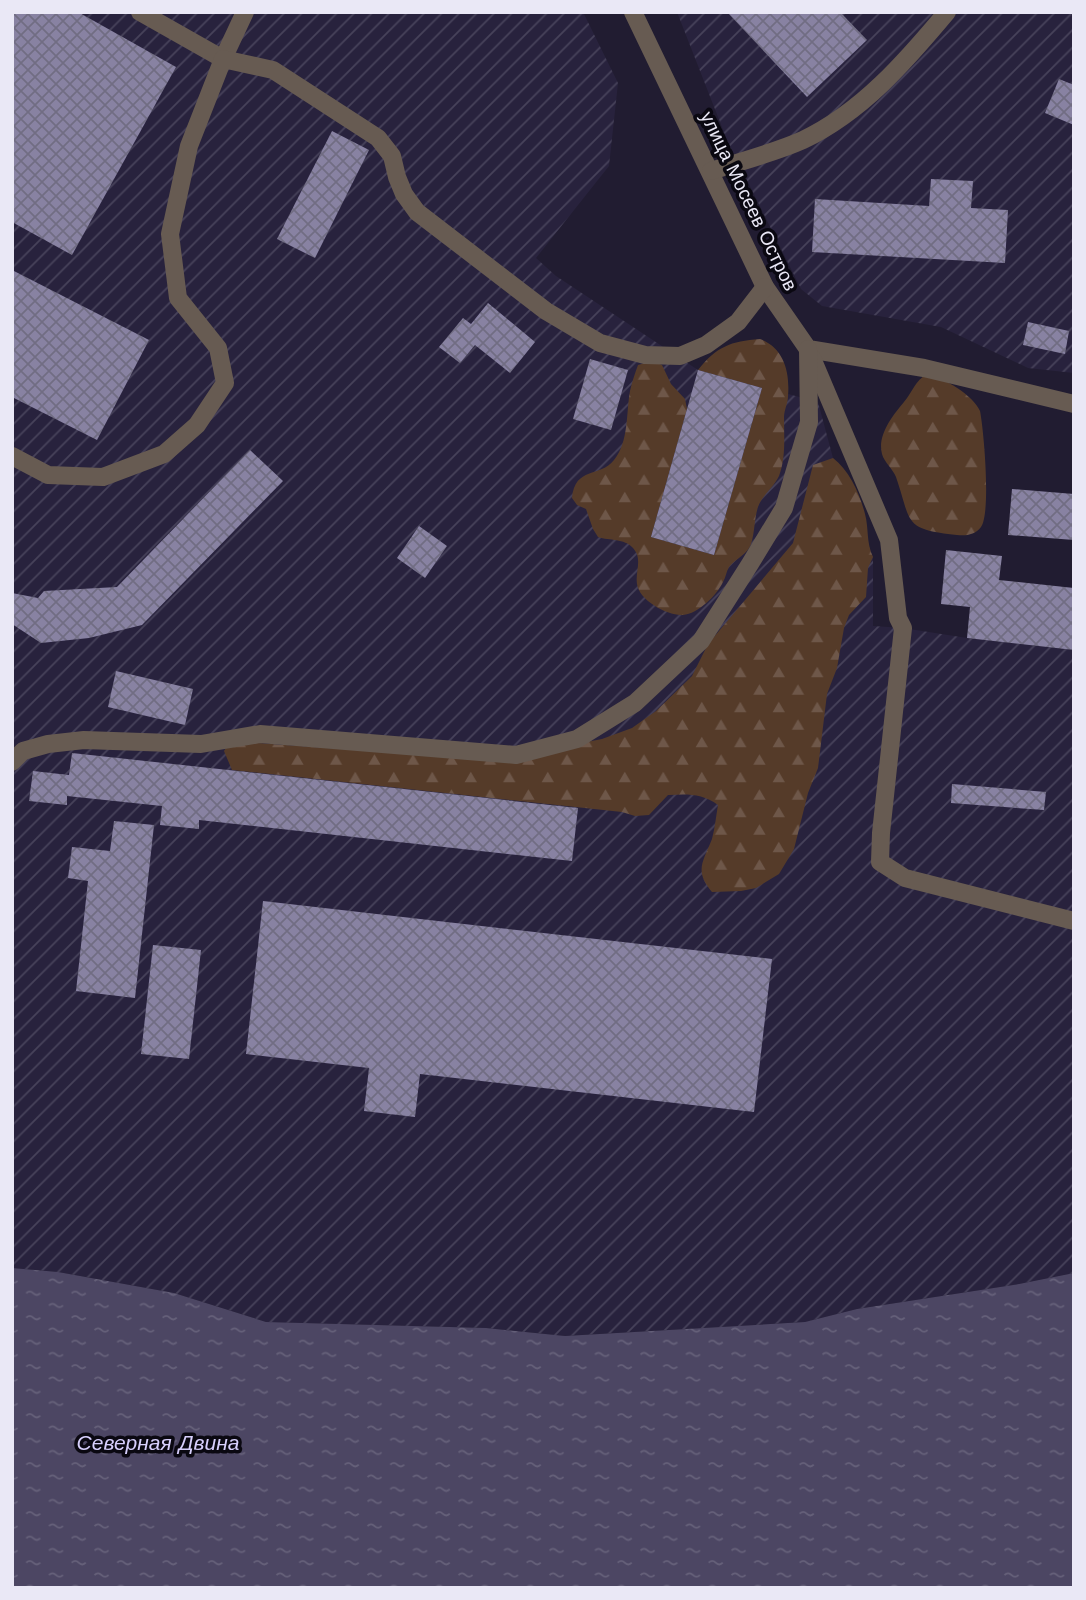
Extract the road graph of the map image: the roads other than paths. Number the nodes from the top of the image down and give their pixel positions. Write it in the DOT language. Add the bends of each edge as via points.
graph roads {
  1 [pos="140,12"];
  2 [pos="245,12"];
  3 [pos="633,12"];
  4 [pos="947,12"];
  5 [pos="223,59"];
  6 [pos="711,171"];
  7 [pos="765,287"];
  8 [pos="808,349"];
  9 [pos="1074,404"];
  10 [pos="12,456"];
  11 [pos="12,762"];
  12 [pos="1074,921"];
  1 -- 5 [label="street"];
  2 -- 5 [label="street"];
  3 -- 6 [label="street, улица Мосеев Остров"];
  4 -- 6 [label="street" via="859,105 803,140"];
  5 -- 7 [label="street" via="273,70 378,138 393,156 397,177 416,212 546,311 600,343 645,355 680,356 706,345 738,322"];
  5 -- 10 [label="street" via="189,146 170,234 178,298 218,348 225,383 197,425 164,454 103,477 48,475"];
  6 -- 7 [label="street, улица Мосеев Остров"];
  7 -- 8 [label="street, улица Мосеев Остров"];
  8 -- 9 [label="street" via="924,368"];
  8 -- 11 [label="street" via="809,422 784,508 701,641 635,703 577,739 516,755 260,734 201,744 84,740 23,751"];
  8 -- 12 [label="street, улица Мосеев Остров" via="889,540 903,628 880,862 905,878"];
}
